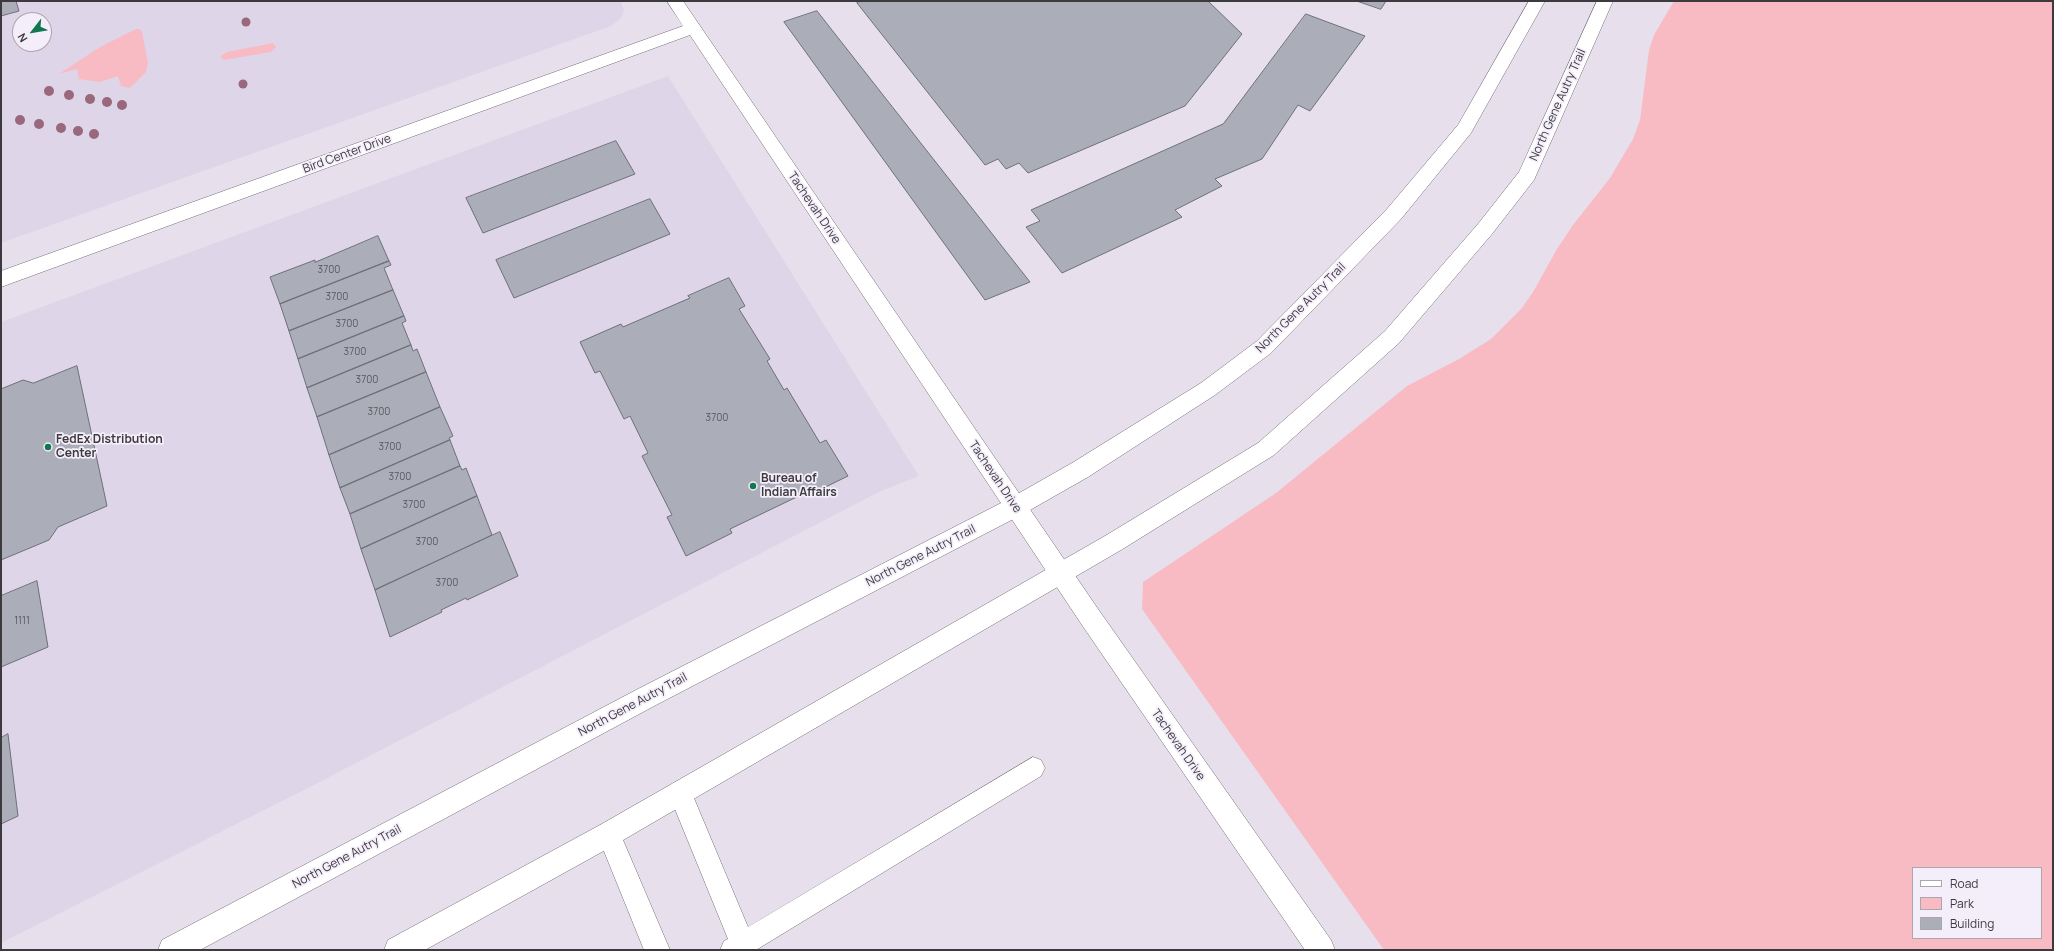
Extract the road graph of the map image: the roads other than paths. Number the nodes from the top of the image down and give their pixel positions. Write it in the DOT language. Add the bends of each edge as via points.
graph roads {
  1 [pos="675,1"];
  2 [pos="1537,1"];
  3 [pos="1605,1"];
  4 [pos="693,28"];
  5 [pos="1,279"];
  6 [pos="1015,507"];
  7 [pos="1060,573"];
  8 [pos="1033,768"];
  9 [pos="680,792"];
  10 [pos="609,834"];
  11 [pos="738,947"];
  12 [pos="172,950"];
  13 [pos="398,950"];
  14 [pos="658,950"];
  15 [pos="1321,950"];
  1 -- 4 [label="main road, Tachevah Drive"];
  2 -- 6 [label="main road, North Gene Autry Trail" via="1465,129 1394,214 1264,347 1208,390 1080,470"];
  3 -- 7 [label="main road, North Gene Autry Trail" via="1527,175 1485,229 1392,337 1266,449"];
  4 -- 5 [label="main road, Bird Center Drive"];
  4 -- 6 [label="main road, Tachevah Drive"];
  6 -- 7 [label="main road, Tachevah Drive"];
  6 -- 12 [label="main road, North Gene Autry Trail" via="647,697"];
  7 -- 9 [label="main road, North Gene Autry Trail"];
  7 -- 15 [label="main road, Tachevah Drive"];
  8 -- 11 [label="lane"];
  9 -- 10 [label="main road, North Gene Autry Trail"];
  9 -- 11 [label="lane"];
  10 -- 13 [label="main road, North Gene Autry Trail"];
  10 -- 14 [label="lane"];
}
